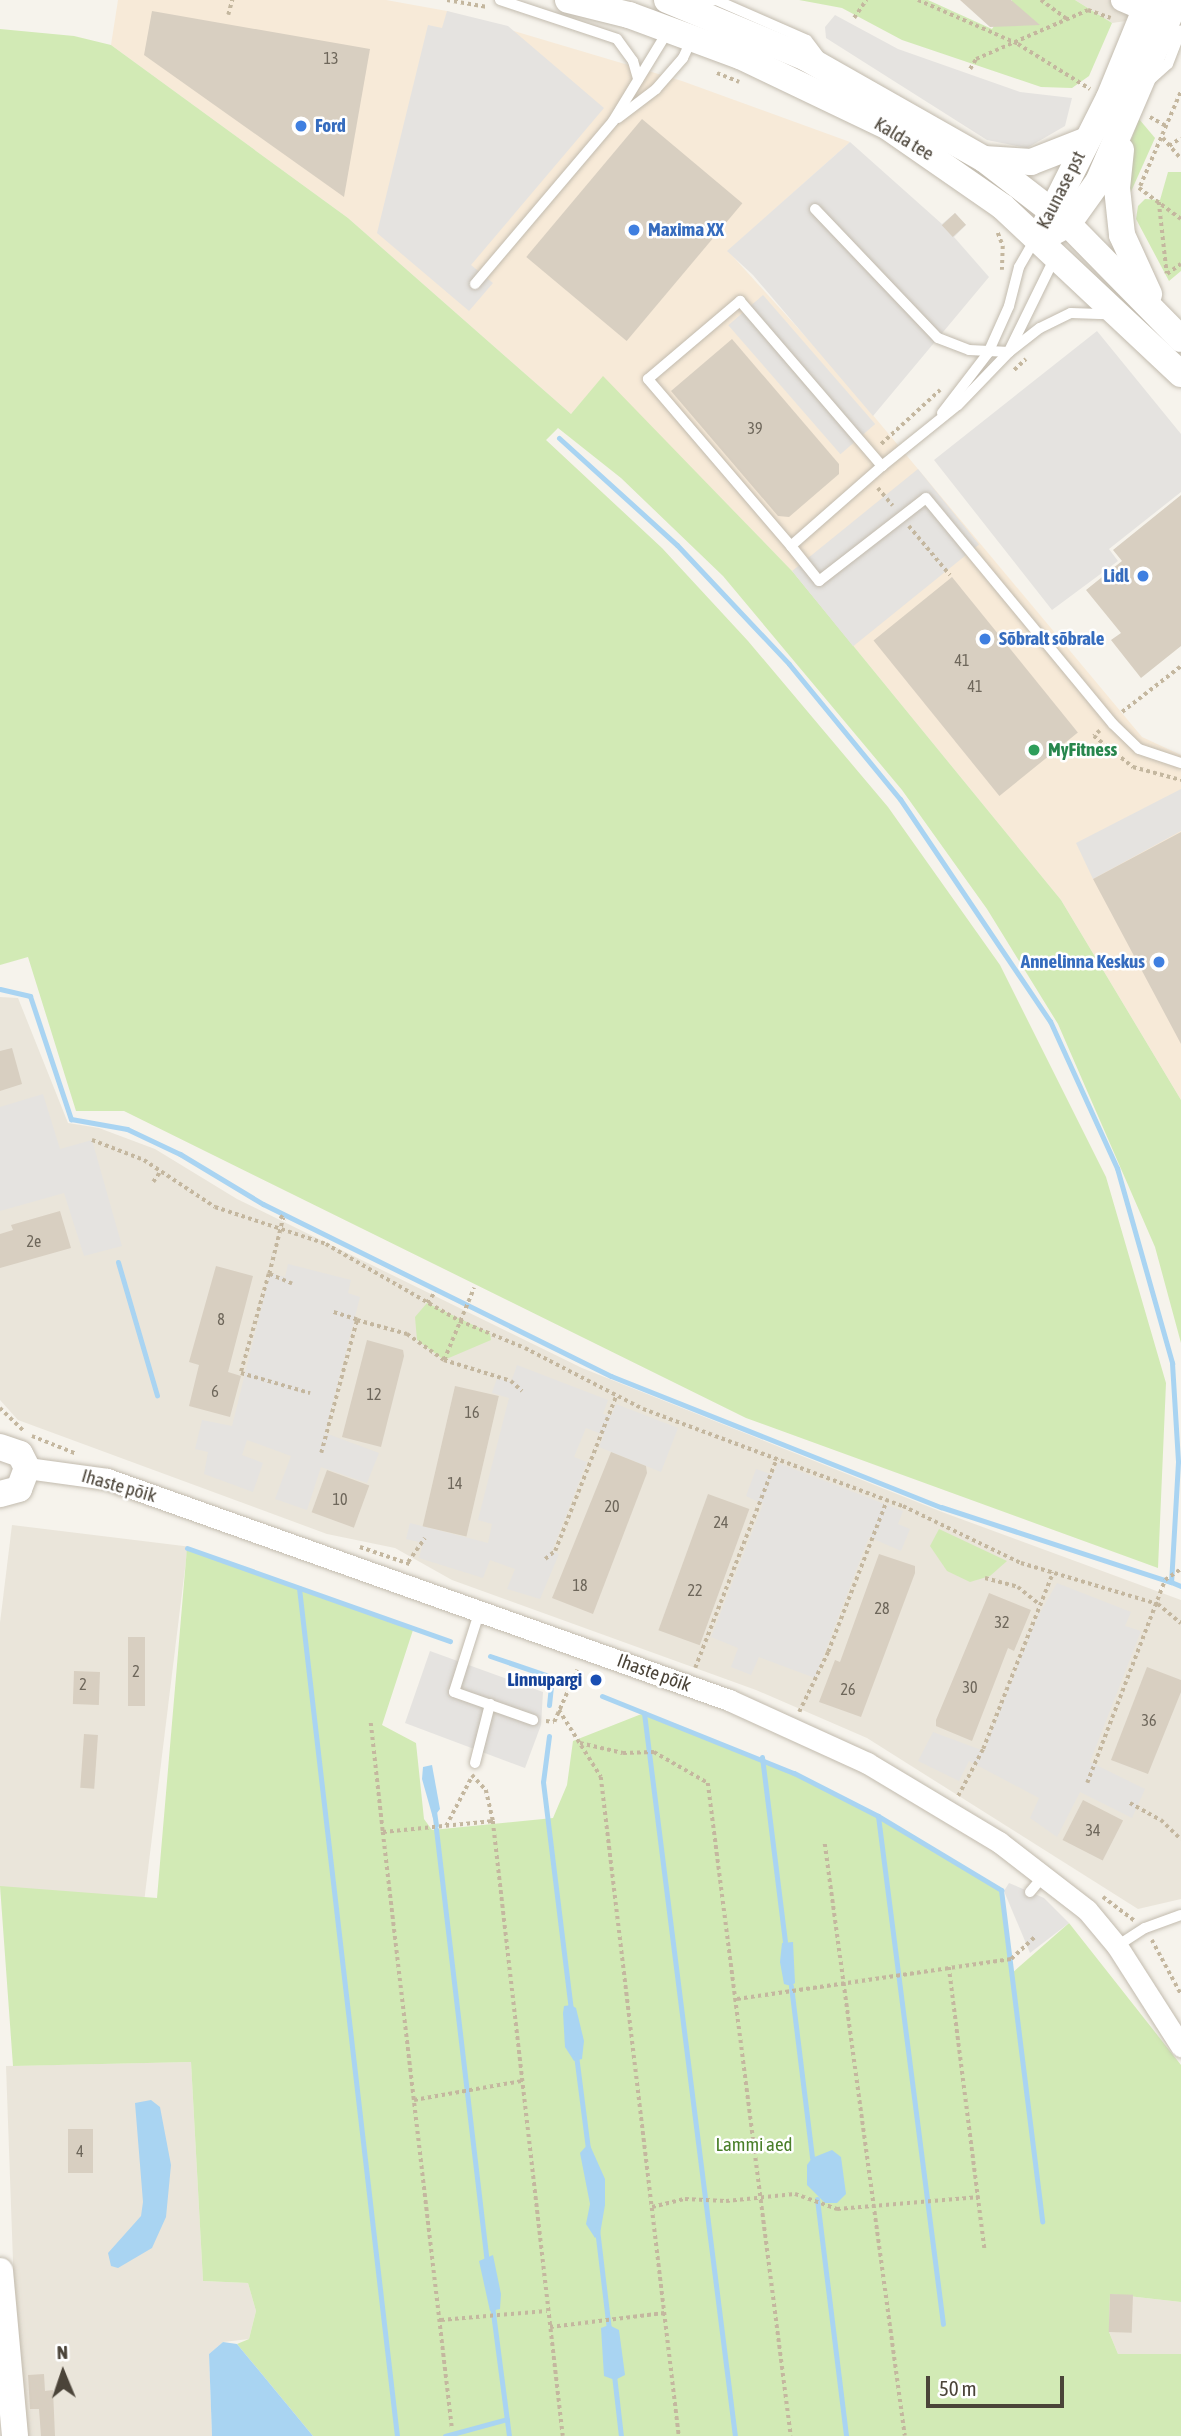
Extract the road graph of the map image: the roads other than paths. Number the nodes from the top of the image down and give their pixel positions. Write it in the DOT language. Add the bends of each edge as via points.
graph roads {
  1 [pos="568,0"];
  2 [pos="674,2"];
  3 [pos="500,5"];
  4 [pos="1147,6"];
  5 [pos="1181,30"];
  6 [pos="682,41"];
  7 [pos="638,79"];
  8 [pos="1134,108"];
  9 [pos="612,121"];
  10 [pos="1087,140"];
  11 [pos="984,159"];
  12 [pos="815,209"];
  13 [pos="1060,218"];
  14 [pos="1047,245"];
  15 [pos="475,284"];
  16 [pos="1159,315"];
  17 [pos="1137,331"];
  18 [pos="1181,339"];
  19 [pos="1009,352"];
  20 [pos="988,353"];
  21 [pos="1181,374"];
  22 [pos="933,423"];
  23 [pos="882,466"];
  24 [pos="791,547"];
  25 [pos="1181,763"];
  26 [pos="0,1447"];
  27 [pos="27,1468"];
  28 [pos="0,1494"];
  29 [pos="480,1610"];
  30 [pos="490,1704"];
  31 [pos="533,1720"];
  32 [pos="475,1763"];
  33 [pos="1045,1874"];
  34 [pos="1030,1892"];
  35 [pos="1181,1915"];
  36 [pos="1117,1946"];
  37 [pos="1181,2046"];
  38 [pos="0,2271"];
  39 [pos="2,2322"];
  40 [pos="15,2436"];
  1 -- 6 [label="street, Kalda tee"];
  2 -- 6 [label="lane"];
  2 -- 6 [label="lane" via="692,22"];
  2 -- 11 [label="street, Kalda tee" via="832,72"];
  3 -- 7 [label="lane" via="617,39 633,61"];
  4 -- 8 [label="street" via="1149,32 1136,61"];
  4 -- 10 [label="street, Kaunase pst"];
  5 -- 8 [label="lane" via="1168,64"];
  6 -- 7 [label="lane"];
  6 -- 9 [label="lane" via="656,89"];
  6 -- 14 [label="street, Kalda tee" via="888,127 949,167"];
  7 -- 9 [label="lane"];
  8 -- 13 [label="street, Kaunase pst" via="1098,182"];
  8 -- 16 [label="street" via="1116,188 1122,235"];
  9 -- 15 [label="lane"];
  10 -- 11 [label="street" via="1031,162"];
  10 -- 13 [label="street, Kaunase pst"];
  11 -- 13 [label="street, Kalda tee"];
  12 -- 20 [label="lane" via="938,338"];
  13 -- 14 [label="street, Kaunase pst"];
  13 -- 16 [label="street, Kalda tee"];
  14 -- 17 [label="street, Kalda tee"];
  14 -- 19 [label="lane"];
  14 -- 20 [label="lane" via="1019,267"];
  16 -- 18 [label="street, Kalda tee"];
  17 -- 19 [label="lane" via="1094,310 1071,313"];
  17 -- 21 [label="street, Kalda tee"];
  19 -- 20 [label="lane"];
  19 -- 22 [label="lane" via="958,405"];
  20 -- 22 [label="lane"];
  22 -- 23 [label="lane"];
  23 -- 24 [label="lane"];
  23 -- 24 [label="lane" via="740,301 648,379"];
  24 -- 25 [label="lane" via="819,581 926,498 1111,721 1139,749"];
  26 -- 27 [label="street" via="20,1454"];
  27 -- 28 [label="street" via="19,1489"];
  27 -- 29 [label="street, Ihaste põik" via="107,1479"];
  29 -- 30 [label="lane" via="454,1692"];
  29 -- 33 [label="street, Ihaste põik" via="729,1700 867,1763"];
  30 -- 31 [label="lane"];
  30 -- 32 [label="lane"];
  33 -- 34 [label="lane"];
  33 -- 36 [label="street, Ihaste põik" via="1087,1910"];
  35 -- 36 [label="lane" via="1145,1928"];
  36 -- 37 [label="street, Ihaste põik"];
  38 -- 39 [label="street"];
  39 -- 40 [label="street"];
}
